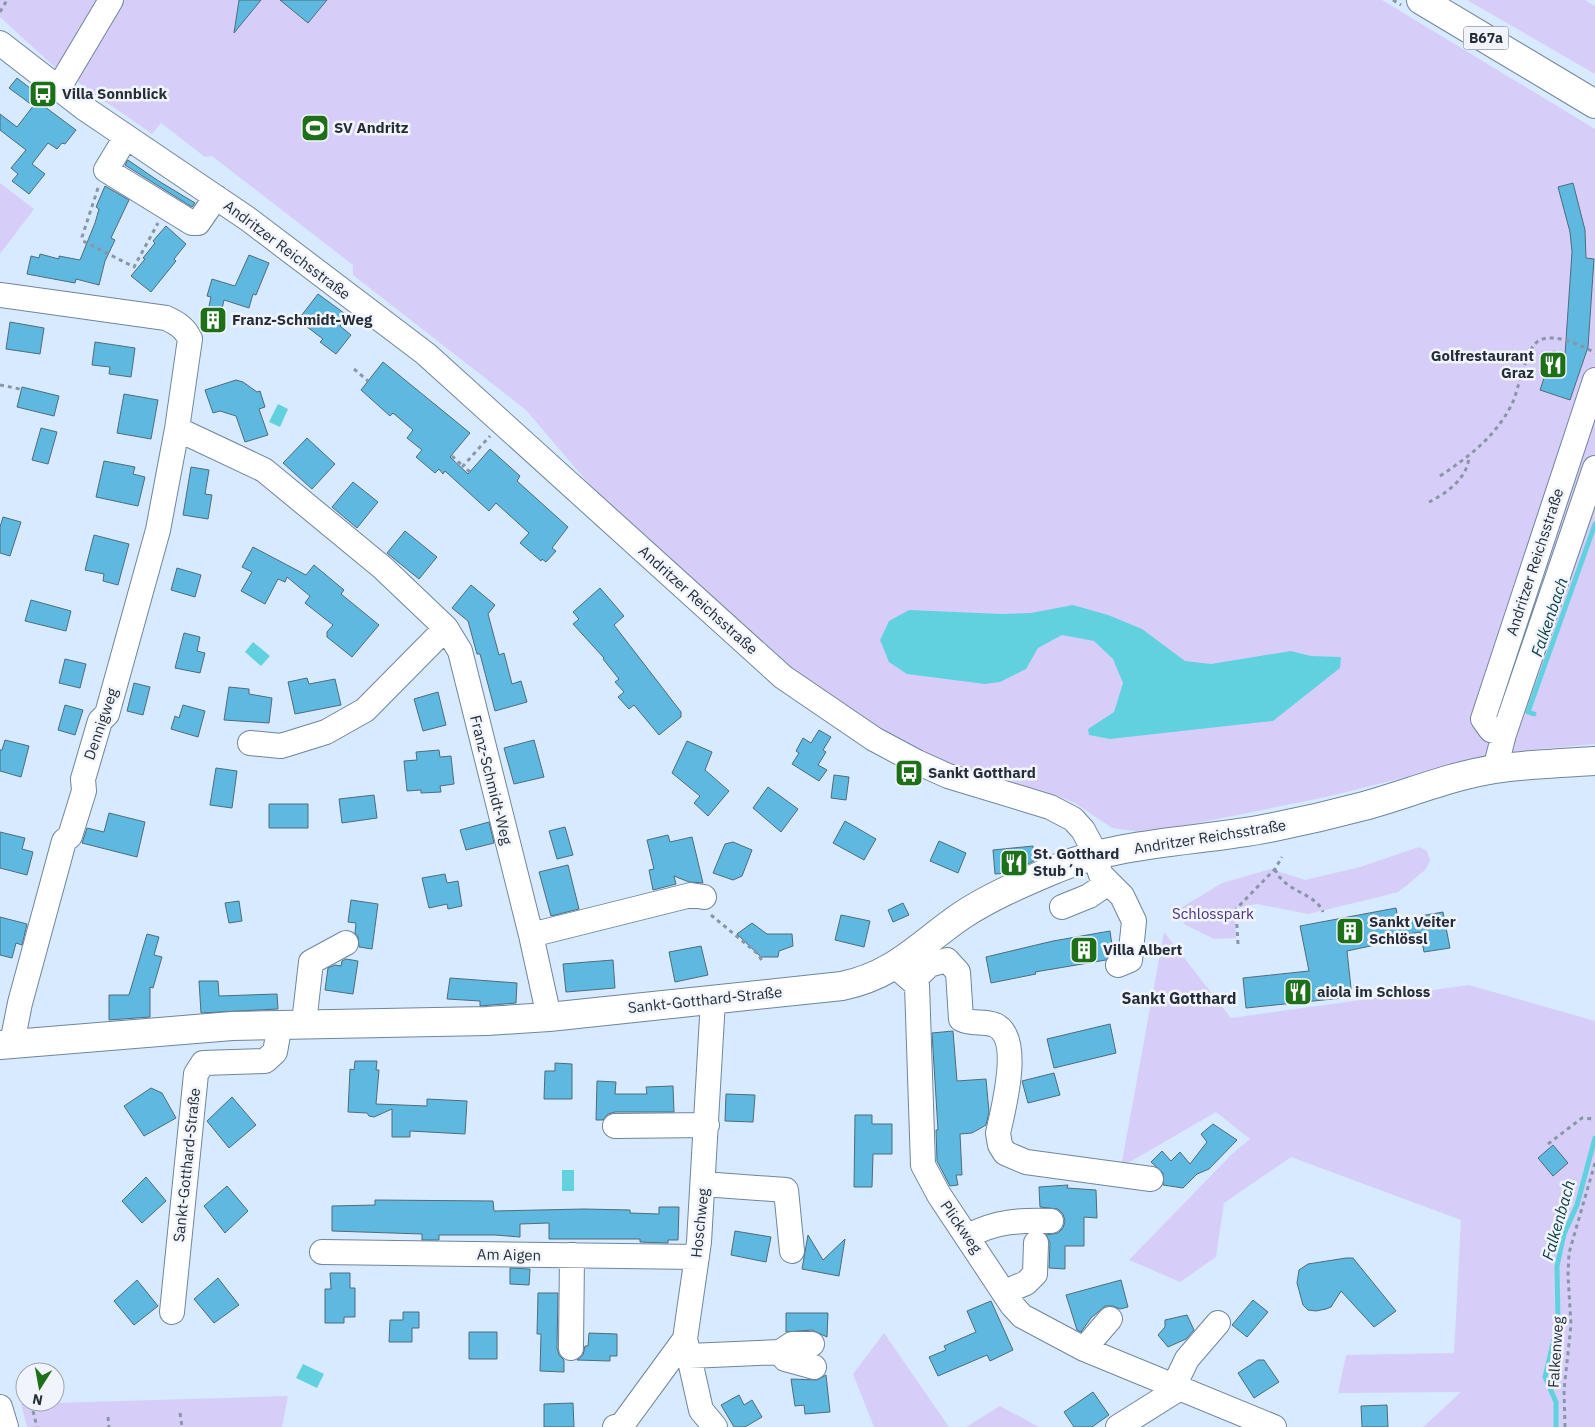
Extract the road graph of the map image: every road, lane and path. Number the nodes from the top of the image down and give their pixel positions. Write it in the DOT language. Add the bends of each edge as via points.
graph roads {
  1 [pos="7,0"];
  2 [pos="111,0"];
  3 [pos="1421,0"];
  4 [pos="0,12"];
  5 [pos="0,43"];
  6 [pos="58,89"];
  7 [pos="1595,104"];
  8 [pos="126,137"];
  9 [pos="106,170"];
  10 [pos="216,197"];
  11 [pos="167,207"];
  12 [pos="0,294"];
  13 [pos="1595,352"];
  14 [pos="354,370"];
  15 [pos="1595,380"];
  16 [pos="368,381"];
  17 [pos="0,385"];
  18 [pos="20,389"];
  19 [pos="502,422"];
  20 [pos="177,429"];
  21 [pos="452,456"];
  22 [pos="1470,456"];
  23 [pos="463,466"];
  24 [pos="1595,468"];
  25 [pos="470,472"];
  26 [pos="1440,476"];
  27 [pos="1429,502"];
  28 [pos="446,628"];
  29 [pos="1504,734"];
  30 [pos="250,743"];
  31 [pos="1595,761"];
  32 [pos="1495,769"];
  33 [pos="1096,855"];
  34 [pos="1282,857"];
  35 [pos="1275,869"];
  36 [pos="1108,883"];
  37 [pos="704,896"];
  38 [pos="1062,907"];
  39 [pos="1324,912"];
  40 [pos="532,935"];
  41 [pos="346,943"];
  42 [pos="1238,944"];
  43 [pos="762,961"];
  44 [pos="1118,965"];
  45 [pos="904,974"];
  46 [pos="713,1000"];
  47 [pos="549,1017"];
  48 [pos="292,1023"];
  49 [pos="6,1044"];
  50 [pos="1595,1119"];
  51 [pos="707,1125"];
  52 [pos="615,1126"];
  53 [pos="1548,1144"];
  54 [pos="1595,1163"];
  55 [pos="1150,1179"];
  56 [pos="703,1184"];
  57 [pos="1051,1221"];
  58 [pos="968,1236"];
  59 [pos="1036,1243"];
  60 [pos="792,1251"];
  61 [pos="322,1252"];
  62 [pos="572,1256"];
  63 [pos="697,1257"];
  64 [pos="1005,1292"];
  65 [pos="172,1312"];
  66 [pos="1110,1319"];
  67 [pos="1218,1323"];
  68 [pos="571,1348"];
  69 [pos="687,1348"];
  70 [pos="1084,1349"];
  71 [pos="813,1355"];
  72 [pos="1177,1387"];
  73 [pos="0,1407"];
  74 [pos="33,1412"];
  75 [pos="180,1413"];
  76 [pos="108,1417"];
  77 [pos="620,1426"];
  78 [pos="6,1427"];
  79 [pos="38,1427"];
  80 [pos="109,1427"];
  81 [pos="182,1427"];
  82 [pos="715,1427"];
  83 [pos="1118,1427"];
  84 [pos="1274,1427"];
  85 [pos="1565,1427"];
  1 -- 4 [label="path"];
  2 -- 6 [label="street"];
  3 -- 7 [label="main road, B67a"];
  5 -- 6 [label="street, Andritzer Reichsstraße"];
  6 -- 8 [label="street, Andritzer Reichsstraße"];
  8 -- 9 [label="street"];
  8 -- 10 [label="street, Andritzer Reichsstraße"];
  9 -- 11 [label="street"];
  9 -- 11 [label="path" via="83,242 134,267"];
  10 -- 11 [label="street" via="198,223 192,223"];
  10 -- 19 [label="street, Andritzer Reichsstraße" via="426,354"];
  12 -- 20 [label="street" via="157,316 178,324 190,340"];
  13 -- 22 [label="path" via="1554,339 1541,339 1530,348 1512,403 1498,428"];
  14 -- 16 [label="path"];
  15 -- 29 [label="street, Andritzer Reichsstraße" via="1483,718 1491,730"];
  17 -- 18 [label="path"];
  19 -- 23 [label="path"];
  19 -- 33 [label="street, Andritzer Reichsstraße" via="789,682 874,739 917,762 948,776 1065,813 1083,830"];
  20 -- 28 [label="street, Franz-Schmidt-Weg" via="264,470 383,568"];
  20 -- 49 [label="street, Dennigweg" via="158,530 107,714 100,721 83,779 84,790 70,836 64,841"];
  21 -- 23 [label="path"];
  22 -- 26 [label="path"];
  22 -- 27 [label="path" via="1469,466 1460,480"];
  23 -- 25 [label="path"];
  24 -- 29 [label="street, Andritzer Reichsstraße"];
  28 -- 30 [label="street" via="365,710 326,732 281,746"];
  28 -- 40 [label="street, Franz-Schmidt-Weg" via="460,651"];
  29 -- 32 [label="street, Andritzer Reichsstraße"];
  31 -- 32 [label="main road, Andritzer Reichsstraße"];
  32 -- 33 [label="main road, Andritzer Reichsstraße" via="1306,820 1218,838"];
  33 -- 36 [label="street" via="1101,875"];
  33 -- 45 [label="main road, Sankt-Gotthard-Straße" via="1008,889 982,904"];
  34 -- 35 [label="path"];
  35 -- 39 [label="path" via="1286,885 1315,902"];
  35 -- 42 [label="path" via="1236,909"];
  36 -- 38 [label="street" via="1089,896"];
  36 -- 44 [label="street" via="1122,896 1134,921 1130,960"];
  37 -- 40 [label="street" via="691,896"];
  37 -- 43 [label="path" via="708,912"];
  40 -- 47 [label="street, Franz-Schmidt-Weg"];
  41 -- 48 [label="street" via="311,962"];
  45 -- 46 [label="main road, Sankt-Gotthard-Straße" via="842,986"];
  45 -- 55 [label="street, Sankt-Gotthard-Straße" via="947,960 958,972 961,1019 968,1023 995,1025 1004,1032 1010,1066 998,1133 1005,1153 1026,1162"];
  45 -- 58 [label="street, Plickweg" via="917,985 923,1165 939,1195"];
  46 -- 47 [label="main road, Sankt-Gotthard-Straße"];
  46 -- 51 [label="street, Hoschweg"];
  47 -- 48 [label="main road, Sankt-Gotthard-Straße" via="487,1021"];
  48 -- 49 [label="main road, Sankt-Gotthard-Straße"];
  48 -- 65 [label="street, Sankt-Gotthard-Straße" via="275,1052 265,1061 203,1063 196,1074"];
  50 -- 53 [label="path" via="1582,1118"];
  51 -- 52 [label="street"];
  51 -- 56 [label="street, Hoschweg"];
  54 -- 85 [label="path, Falkenweg" via="1569,1253 1571,1325 1564,1390"];
  56 -- 60 [label="street" via="786,1190"];
  56 -- 63 [label="street, Hoschweg"];
  57 -- 58 [label="street" via="1002,1222 985,1226"];
  58 -- 64 [label="street, Plickweg"];
  59 -- 64 [label="street" via="1035,1274 1026,1283"];
  61 -- 62 [label="street, Am Aigen"];
  62 -- 63 [label="street, Am Aigen"];
  62 -- 68 [label="street"];
  63 -- 69 [label="street, Hoschweg"];
  64 -- 70 [label="street, Plickweg" via="1022,1316"];
  66 -- 70 [label="street"];
  67 -- 72 [label="street" via="1187,1359"];
  69 -- 71 [label="street" via="780,1352 786,1359"];
  69 -- 77 [label="street, Hoschweg"];
  69 -- 82 [label="street" via="701,1410"];
  70 -- 72 [label="street, Plickweg"];
  72 -- 83 [label="street"];
  72 -- 84 [label="street, Plickweg"];
  73 -- 78 [label="street"];
  74 -- 79 [label="path"];
  75 -- 81 [label="path"];
  76 -- 80 [label="path"];
}
